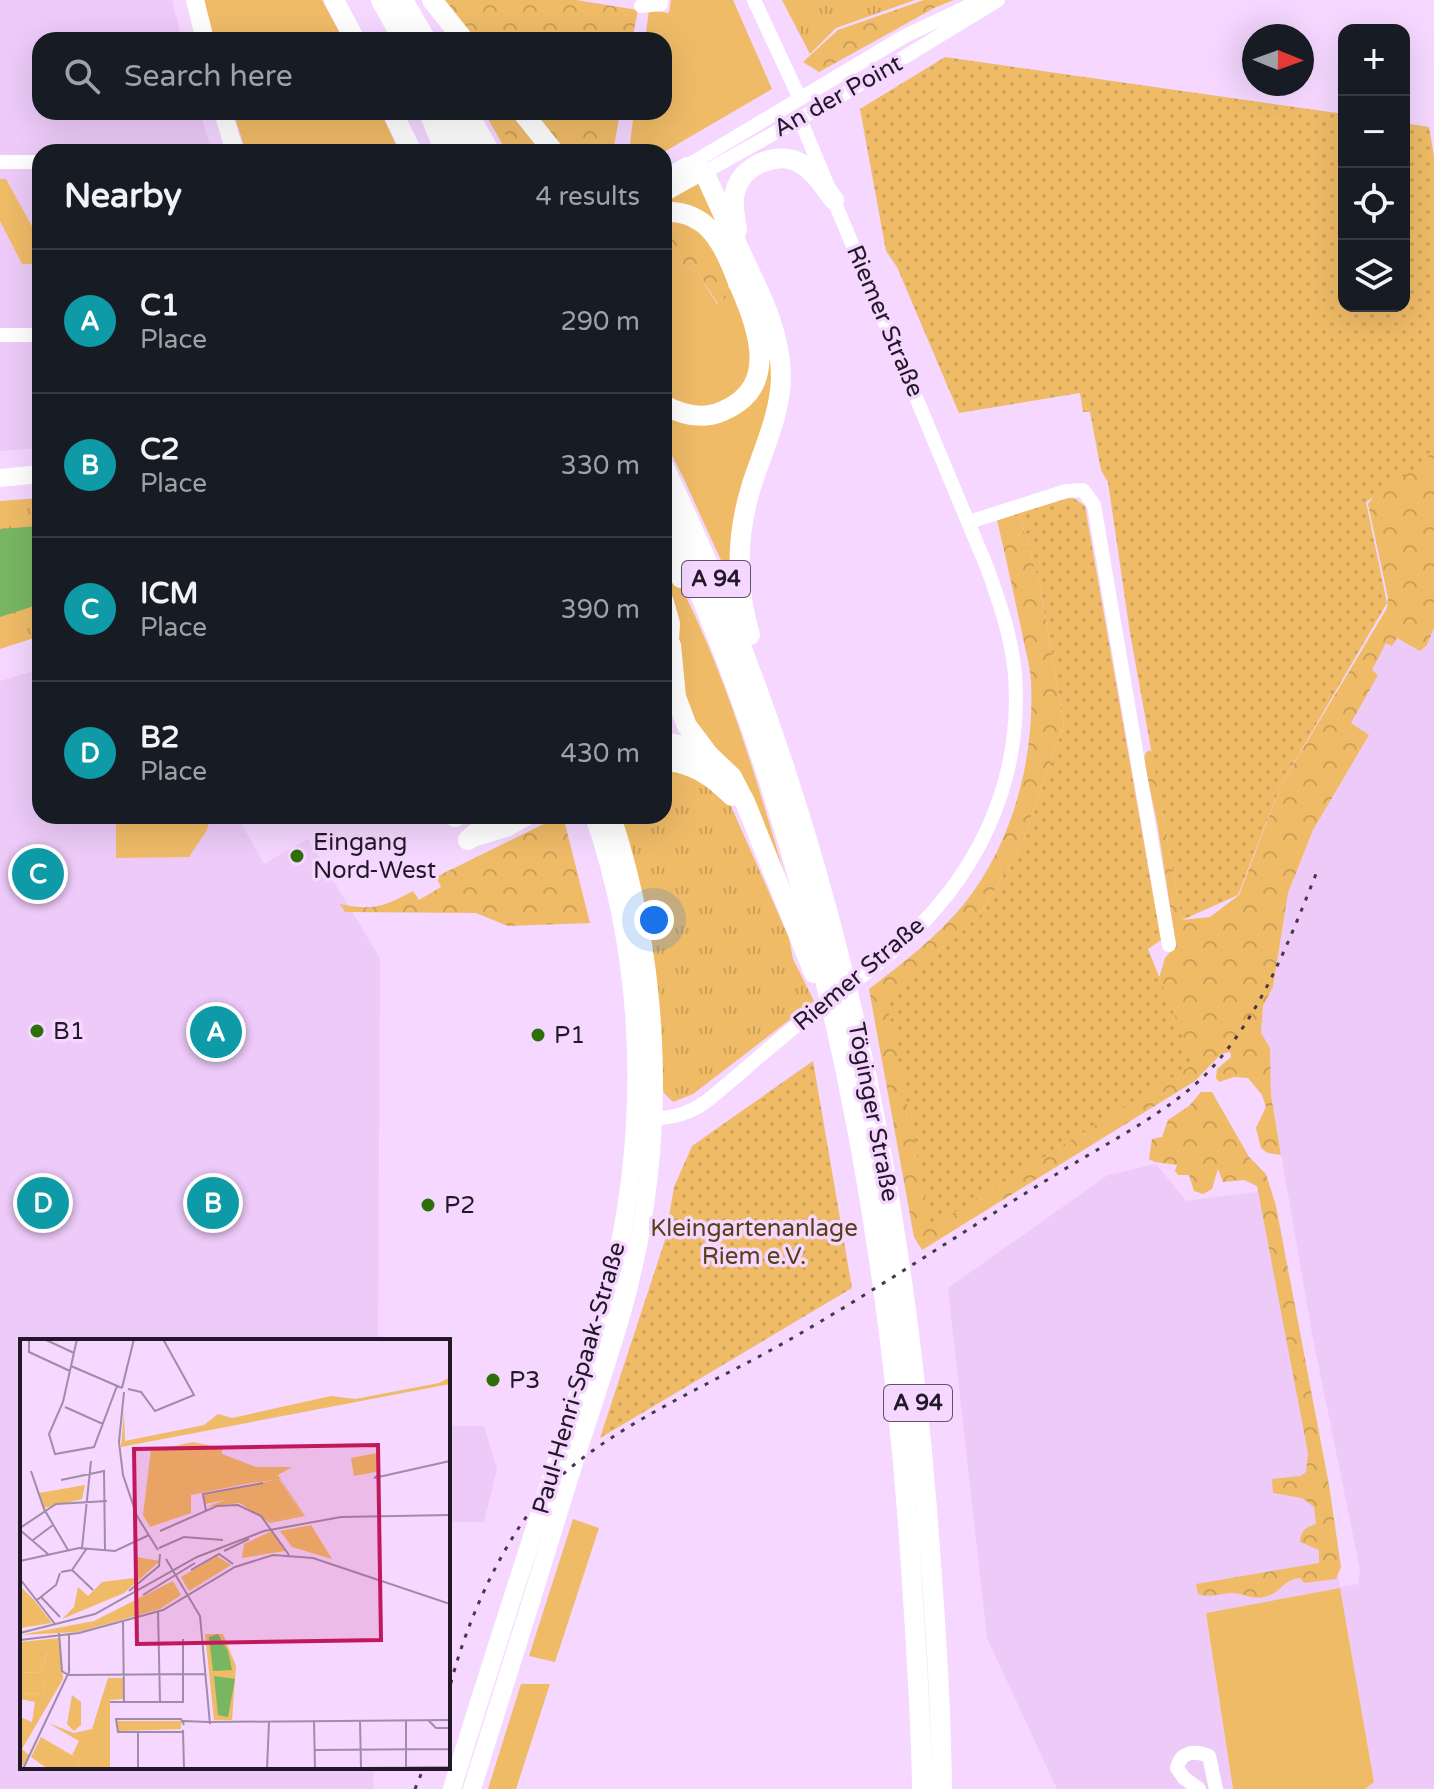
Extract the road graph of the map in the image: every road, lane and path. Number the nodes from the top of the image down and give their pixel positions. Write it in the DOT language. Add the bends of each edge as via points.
graph roads {
  1 [pos="195,0"];
  2 [pos="334,0"];
  3 [pos="381,0"];
  4 [pos="403,0"];
  5 [pos="432,0"];
  6 [pos="661,0"];
  7 [pos="754,0"];
  8 [pos="981,0"];
  9 [pos="998,0"];
  10 [pos="641,6"];
  11 [pos="971,16"];
  12 [pos="203,32"];
  13 [pos="351,32"];
  14 [pos="397,32"];
  15 [pos="421,32"];
  16 [pos="458,32"];
  17 [pos="800,99"];
  18 [pos="796,118"];
  19 [pos="225,120"];
  20 [pos="396,120"];
  21 [pos="432,120"];
  22 [pos="450,120"];
  23 [pos="472,120"];
  24 [pos="528,120"];
  25 [pos="769,126"];
  26 [pos="233,144"];
  27 [pos="408,144"];
  28 [pos="442,144"];
  29 [pos="463,144"];
  30 [pos="485,144"];
  31 [pos="548,144"];
  32 [pos="0,162"];
  33 [pos="32,162"];
  34 [pos="696,169"];
  35 [pos="672,176"];
  36 [pos="672,188"];
  37 [pos="834,200"];
  38 [pos="672,212"];
  39 [pos="741,253"];
  40 [pos="0,335"];
  41 [pos="32,335"];
  42 [pos="672,409"];
  43 [pos="32,475"];
  44 [pos="0,478"];
  45 [pos="672,484"];
  46 [pos="969,522"];
  47 [pos="672,531"];
  48 [pos="672,562"];
  49 [pos="712,620"];
  50 [pos="672,655"];
  51 [pos="761,694"];
  52 [pos="672,744"];
  53 [pos="709,755"];
  54 [pos="672,761"];
  55 [pos="754,823"];
  56 [pos="486,824"];
  57 [pos="513,824"];
  58 [pos="596,824"];
  59 [pos="614,824"];
  60 [pos="468,840"];
  61 [pos="1169,945"];
  62 [pos="840,1040"];
  63 [pos="644,1120"];
  64 [pos="452,1789"];
  65 [pos="472,1789"];
  66 [pos="922,1789"];
  67 [pos="942,1789"];
  68 [pos="1199,1789"];
  69 [pos="1216,1789"];
  1 -- 12 [label="main road"];
  2 -- 13 [label="highway"];
  3 -- 14 [label="highway"];
  4 -- 15 [label="highway"];
  5 -- 16 [label="highway"];
  6 -- 10 [label="street"];
  7 -- 17 [label="street"];
  8 -- 17 [label="street, An der Point" via="905,36"];
  9 -- 11 [label="street, An der Point"];
  11 -- 17 [label="street, An der Point" via="885,56 811,100"];
  11 -- 18 [label="street, An der Point"];
  17 -- 18 [label="street"];
  17 -- 25 [label="street, An der Point"];
  18 -- 25 [label="street, An der Point"];
  18 -- 37 [label="street, Riemer Straße"];
  19 -- 26 [label="main road"];
  20 -- 27 [label="highway"];
  21 -- 28 [label="highway"];
  22 -- 29 [label="highway"];
  23 -- 30 [label="highway"];
  24 -- 31 [label="highway"];
  25 -- 34 [label="street, An der Point"];
  32 -- 33 [label="street"];
  34 -- 35 [label="main road, An der Point"];
  34 -- 36 [label="street, An der Point"];
  34 -- 39 [label="highway"];
  37 -- 39 [label="highway" via="797,161 772,159 753,167 734,198"];
  37 -- 46 [label="street, Riemer Straße"];
  38 -- 42 [label="highway" via="693,217 713,233 753,318 760,350 753,383 740,401 712,415"];
  39 -- 51 [label="highway" via="769,315 781,378 740,533 739,579"];
  40 -- 41 [label="street"];
  43 -- 44 [label="main road"];
  45 -- 51 [label="highway, Töginger Straße / A 94"];
  46 -- 61 [label="street" via="1066,491 1083,490 1094,505"];
  46 -- 63 [label="street, Riemer Straße" via="1011,644 1015,705 1011,757 994,815 966,871 892,952 706,1102 677,1116"];
  47 -- 49 [label="highway, Töginger Straße / A 94"];
  48 -- 49 [label="highway"];
  49 -- 62 [label="highway, Töginger Straße / A 94" via="784,825"];
  50 -- 53 [label="highway" via="676,697 687,726"];
  51 -- 67 [label="highway, Töginger Straße / A 94" via="843,967 891,1203 921,1433"];
  52 -- 53 [label="highway"];
  53 -- 55 [label="highway" via="732,777"];
  54 -- 55 [label="highway" via="708,773"];
  55 -- 62 [label="highway"];
  56 -- 60 [label="highway"];
  57 -- 60 [label="main road"];
  58 -- 63 [label="main road, Paul-Henri-Spaak-Straße" via="630,973"];
  59 -- 63 [label="main road, Paul-Henri-Spaak-Straße" via="632,884 647,969 653,1037"];
  62 -- 66 [label="highway, Töginger Straße / A 94" via="871,1206 898,1399"];
  63 -- 64 [label="main road, Paul-Henri-Spaak-Straße" via="607,1299"];
  63 -- 65 [label="main road, Paul-Henri-Spaak-Straße" via="648,1183 625,1303"];
  68 -- 69 [label="street" via="1177,1768 1186,1754 1209,1756"];
}
